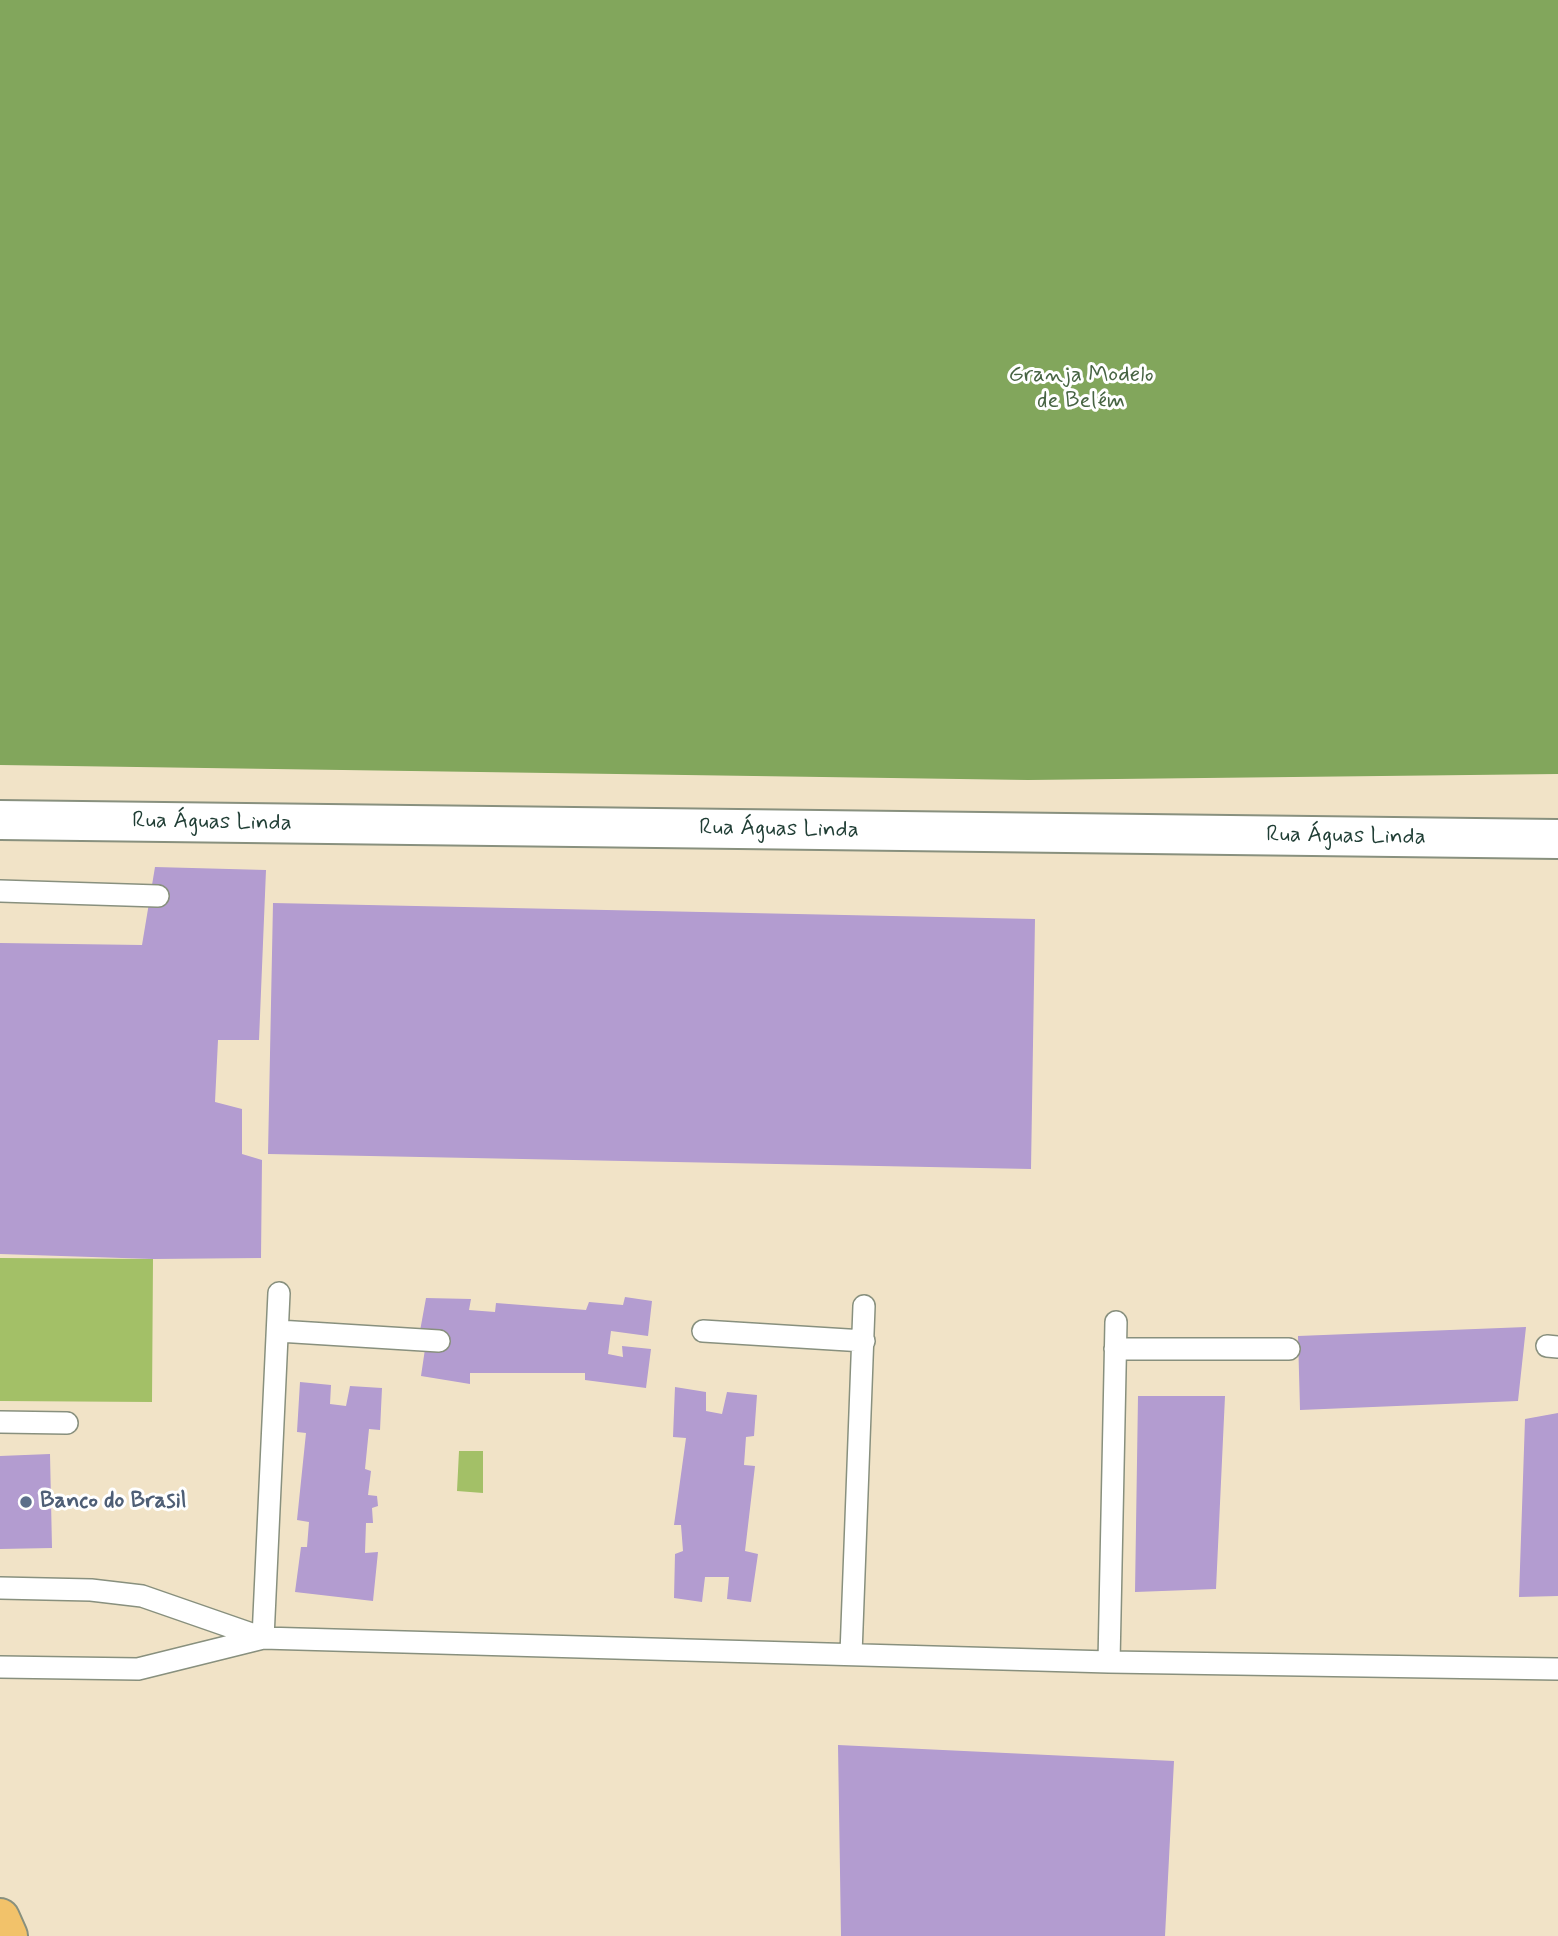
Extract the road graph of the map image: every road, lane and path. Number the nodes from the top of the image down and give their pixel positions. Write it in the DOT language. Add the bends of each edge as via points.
graph roads {
  1 [pos="0,820"];
  2 [pos="1558,839"];
  3 [pos="0,891"];
  4 [pos="158,896"];
  5 [pos="279,1293"];
  6 [pos="864,1306"];
  7 [pos="1116,1322"];
  8 [pos="278,1331"];
  9 [pos="703,1331"];
  10 [pos="439,1341"];
  11 [pos="864,1342"];
  12 [pos="1115,1349"];
  13 [pos="1289,1349"];
  14 [pos="0,1422"];
  15 [pos="67,1423"];
  16 [pos="0,1588"];
  17 [pos="263,1638"];
  18 [pos="851,1654"];
  19 [pos="1109,1662"];
  20 [pos="0,1667"];
  21 [pos="1558,1669"];
  22 [pos="0,1918"];
  23 [pos="8,1936"];
  1 -- 2 [label="street, Rua Águas Linda"];
  3 -- 4 [label="lane"];
  5 -- 8 [label="lane"];
  6 -- 11 [label="lane"];
  7 -- 12 [label="lane"];
  8 -- 10 [label="lane"];
  8 -- 17 [label="lane"];
  9 -- 11 [label="lane"];
  11 -- 18 [label="lane"];
  12 -- 13 [label="lane"];
  12 -- 19 [label="lane"];
  14 -- 15 [label="lane"];
  16 -- 17 [label="lane" via="127,1593"];
  17 -- 18 [label="lane"];
  17 -- 20 [label="lane" via="138,1669"];
  18 -- 19 [label="lane"];
  19 -- 21 [label="lane"];
  22 -- 23 [label="highway"];
}
